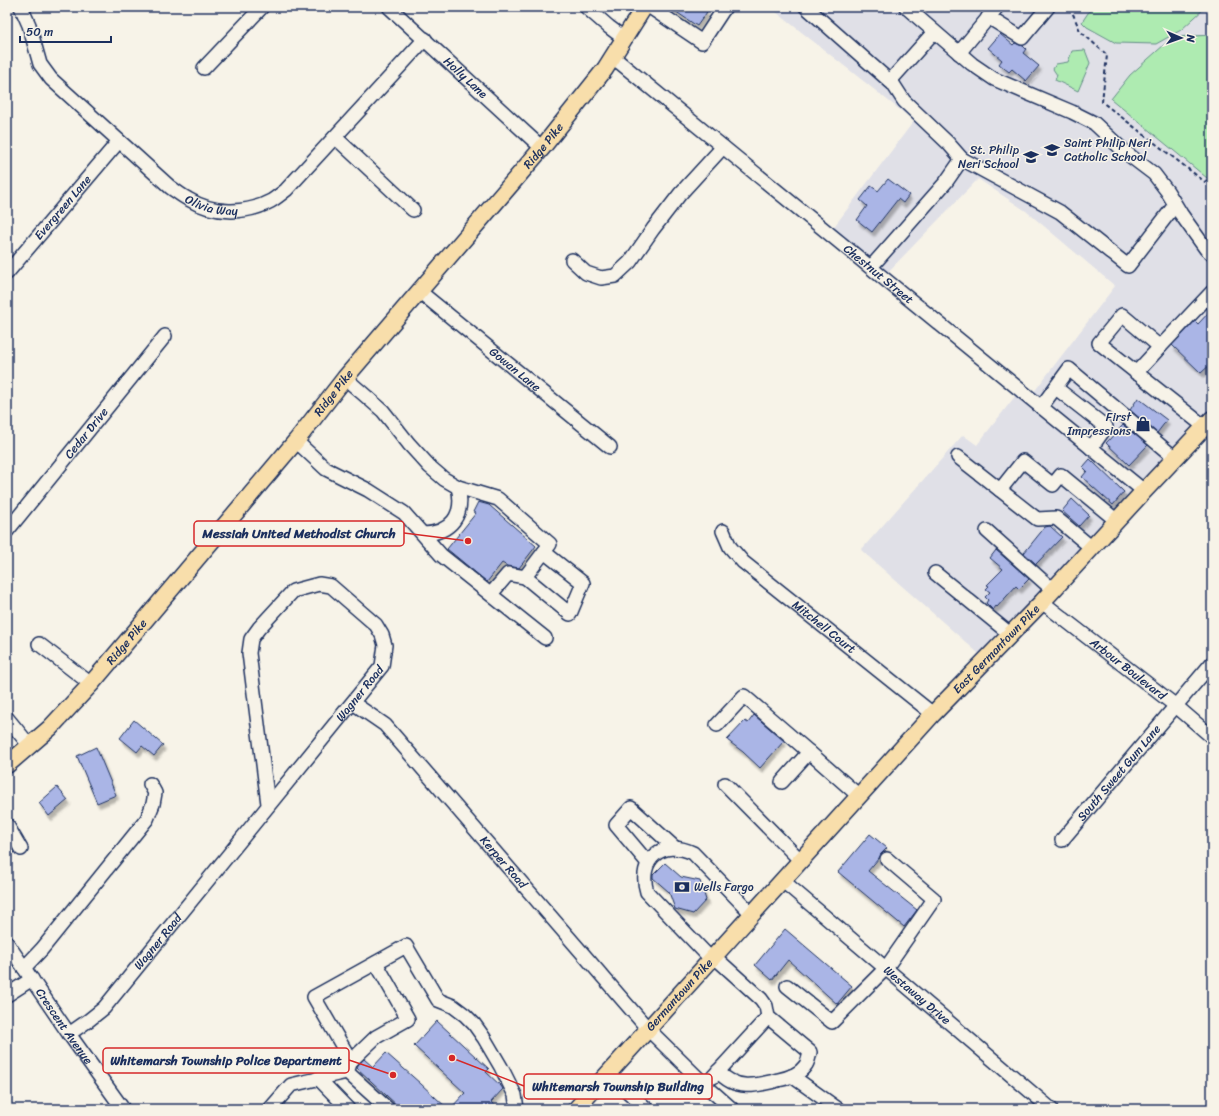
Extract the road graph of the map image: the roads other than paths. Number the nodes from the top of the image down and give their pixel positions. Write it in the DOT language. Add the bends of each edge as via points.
graph roads {
  1 [pos="21,7"];
  2 [pos="262,7"];
  3 [pos="389,7"];
  4 [pos="586,7"];
  5 [pos="644,7"];
  6 [pos="650,7"];
  7 [pos="725,7"];
  8 [pos="806,7"];
  9 [pos="906,7"];
  10 [pos="997,7"];
  11 [pos="1048,7"];
  12 [pos="988,17"];
  13 [pos="934,32"];
  14 [pos="425,39"];
  15 [pos="625,39"];
  16 [pos="959,53"];
  17 [pos="613,57"];
  18 [pos="204,68"];
  19 [pos="890,81"];
  20 [pos="335,137"];
  21 [pos="119,141"];
  22 [pos="724,147"];
  23 [pos="542,148"];
  24 [pos="962,159"];
  25 [pos="1175,205"];
  26 [pos="413,210"];
  27 [pos="1212,254"];
  28 [pos="572,260"];
  29 [pos="871,267"];
  30 [pos="7,273"];
  31 [pos="420,291"];
  32 [pos="1212,292"];
  33 [pos="165,336"];
  34 [pos="1160,347"];
  35 [pos="1136,373"];
  36 [pos="345,378"];
  37 [pos="1056,388"];
  38 [pos="1041,407"];
  39 [pos="1208,423"];
  40 [pos="296,441"];
  41 [pos="610,447"];
  42 [pos="1091,448"];
  43 [pos="958,457"];
  44 [pos="1175,458"];
  45 [pos="458,487"];
  46 [pos="1000,490"];
  47 [pos="1144,491"];
  48 [pos="1117,521"];
  49 [pos="7,531"];
  50 [pos="987,531"];
  51 [pos="723,532"];
  52 [pos="422,534"];
  53 [pos="1092,548"];
  54 [pos="544,552"];
  55 [pos="935,573"];
  56 [pos="525,577"];
  57 [pos="491,594"];
  58 [pos="1048,596"];
  59 [pos="1010,634"];
  60 [pos="545,638"];
  61 [pos="40,644"];
  62 [pos="1212,663"];
  63 [pos="91,684"];
  64 [pos="353,702"];
  65 [pos="1176,706"];
  66 [pos="933,714"];
  67 [pos="7,718"];
  68 [pos="717,725"];
  69 [pos="1212,737"];
  70 [pos="30,746"];
  71 [pos="809,752"];
  72 [pos="7,765"];
  73 [pos="782,782"];
  74 [pos="150,784"];
  75 [pos="725,784"];
  76 [pos="859,796"];
  77 [pos="268,804"];
  78 [pos="7,825"];
  79 [pos="1062,840"];
  80 [pos="674,847"];
  81 [pos="22,848"];
  82 [pos="887,859"];
  83 [pos="801,861"];
  84 [pos="648,862"];
  85 [pos="783,881"];
  86 [pos="752,914"];
  87 [pos="7,943"];
  88 [pos="711,959"];
  89 [pos="376,963"];
  90 [pos="24,968"];
  91 [pos="886,968"];
  92 [pos="32,979"];
  93 [pos="787,986"];
  94 [pos="7,995"];
  95 [pos="768,1017"];
  96 [pos="648,1029"];
  97 [pos="69,1034"];
  98 [pos="349,1066"];
  99 [pos="718,1072"];
  100 [pos="608,1073"];
  101 [pos="792,1076"];
  102 [pos="318,1078"];
  103 [pos="705,1085"];
  104 [pos="635,1104"];
  105 [pos="123,1109"];
  106 [pos="270,1109"];
  107 [pos="348,1109"];
  108 [pos="388,1109"];
  109 [pos="517,1109"];
  110 [pos="576,1109"];
  111 [pos="646,1109"];
  112 [pos="732,1109"];
  113 [pos="838,1109"];
  114 [pos="1051,1109"];
  1 -- 21 [label="street, Olivia Way" via="40,64 51,79"];
  2 -- 18 [label="street"];
  3 -- 14 [label="street, Holly Lane"];
  4 -- 15 [label="street"];
  5 -- 15 [label="main road, Ridge Pike"];
  6 -- 7 [label="street" via="702,42"];
  8 -- 19 [label="street"];
  9 -- 13 [label="street"];
  10 -- 12 [label="street"];
  11 -- 12 [label="street" via="1022,38"];
  12 -- 16 [label="street"];
  13 -- 16 [label="street"];
  13 -- 19 [label="street"];
  14 -- 20 [label="street, Olivia Way"];
  14 -- 23 [label="street, Holly Lane"];
  15 -- 17 [label="main road, Ridge Pike"];
  16 -- 25 [label="street" via="994,79 1094,124 1154,174"];
  17 -- 22 [label="street, Chestnut Street"];
  17 -- 23 [label="main road, Ridge Pike"];
  19 -- 24 [label="street" via="904,101"];
  20 -- 21 [label="street, Olivia Way" via="286,190 270,201 256,207 223,212 193,202 170,187"];
  20 -- 26 [label="street"];
  21 -- 30 [label="street, Evergreen Lane"];
  22 -- 28 [label="street" via="680,194 630,262 615,276 601,278 586,273"];
  22 -- 29 [label="street, Chestnut Street"];
  23 -- 31 [label="main road, Ridge Pike"];
  24 -- 25 [label="street" via="1060,212 1128,266"];
  24 -- 29 [label="street" via="946,182"];
  25 -- 27 [label="street"];
  29 -- 38 [label="street, Chestnut Street"];
  31 -- 36 [label="main road, Ridge Pike"];
  31 -- 41 [label="street, Gowan Lane"];
  32 -- 34 [label="street"];
  33 -- 49 [label="street, Cedar Drive"];
  34 -- 35 [label="street"];
  34 -- 35 [label="street" via="1122,315 1099,343"];
  35 -- 39 [label="street"];
  36 -- 40 [label="main road, Ridge Pike"];
  36 -- 45 [label="street" via="383,411 408,444 430,467"];
  37 -- 38 [label="street"];
  37 -- 42 [label="street" via="1106,427"];
  37 -- 44 [label="street" via="1069,369"];
  38 -- 42 [label="street, Chestnut Street"];
  39 -- 44 [label="main road, East Germantown Pike"];
  40 -- 52 [label="street" via="326,469 368,490 404,513"];
  40 -- 63 [label="main road, Ridge Pike"];
  42 -- 47 [label="street, Chestnut Street"];
  43 -- 46 [label="street"];
  44 -- 47 [label="main road, East Germantown Pike"];
  45 -- 52 [label="street" via="461,497 457,517 442,530"];
  45 -- 54 [label="street" via="498,499 550,544"];
  46 -- 48 [label="street" via="1023,462 1053,485 1061,475"];
  46 -- 53 [label="street" via="1037,519 1056,518"];
  47 -- 48 [label="main road, East Germantown Pike"];
  48 -- 53 [label="main road, East Germantown Pike"];
  50 -- 58 [label="street, Arbour Boulevard"];
  51 -- 66 [label="street, Mitchell Court" via="730,547 743,562"];
  52 -- 57 [label="street" via="441,555"];
  53 -- 58 [label="main road, East Germantown Pike"];
  54 -- 56 [label="street"];
  54 -- 56 [label="street" via="583,583 570,614"];
  55 -- 59 [label="street"];
  56 -- 57 [label="street" via="508,574"];
  57 -- 60 [label="street"];
  58 -- 59 [label="main road, East Germantown Pike"];
  58 -- 65 [label="street, Arbour Boulevard"];
  59 -- 66 [label="main road, East Germantown Pike"];
  61 -- 63 [label="street"];
  62 -- 65 [label="street, South Sweet Gum Lane"];
  63 -- 70 [label="main road, Ridge Pike"];
  64 -- 77 [label="street, Wagner Road"];
  64 -- 77 [label="street, Wagner Road" via="382,666 385,645 382,635 376,625 331,586 319,584 292,591 251,639 249,653"];
  64 -- 96 [label="street, Kerper Road" via="385,725"];
  65 -- 69 [label="street, Arbour Boulevard"];
  65 -- 79 [label="street, South Sweet Gum Lane"];
  66 -- 76 [label="main road, East Germantown Pike"];
  67 -- 70 [label="street"];
  68 -- 71 [label="street" via="744,696"];
  70 -- 72 [label="main road, Ridge Pike"];
  71 -- 73 [label="street"];
  71 -- 76 [label="street"];
  74 -- 90 [label="street" via="155,793 148,819"];
  75 -- 83 [label="street"];
  76 -- 83 [label="main road, East Germantown Pike"];
  77 -- 97 [label="street, Wagner Road" via="104,1008"];
  78 -- 81 [label="street"];
  80 -- 84 [label="street" via="663,849"];
  80 -- 84 [label="street" via="631,808 616,825"];
  80 -- 86 [label="street" via="693,853"];
  82 -- 91 [label="street" via="934,900"];
  83 -- 85 [label="main road, East Germantown Pike"];
  84 -- 88 [label="street" via="644,872 647,892"];
  85 -- 86 [label="main road, Germantown Pike"];
  85 -- 91 [label="street, Westaway Drive"];
  86 -- 88 [label="main road, Germantown Pike"];
  87 -- 90 [label="street, Crescent Avenue"];
  88 -- 95 [label="street" via="719,961 761,998"];
  88 -- 96 [label="main road, Germantown Pike"];
  89 -- 98 [label="street" via="408,1020 376,1037"];
  89 -- 98 [label="street" via="314,997"];
  89 -- 109 [label="street" via="406,946 438,1000 453,1006 465,1015 484,1038 502,1067 515,1095"];
  90 -- 92 [label="street, Crescent Avenue"];
  91 -- 93 [label="street" via="832,1022"];
  91 -- 114 [label="street, Westaway Drive"];
  92 -- 94 [label="street"];
  92 -- 97 [label="street, Crescent Avenue"];
  95 -- 99 [label="street"];
  95 -- 101 [label="street" via="810,1052 806,1066"];
  96 -- 100 [label="main road, Germantown Pike"];
  96 -- 103 [label="street, Kerper Road"];
  97 -- 105 [label="street, Crescent Avenue"];
  98 -- 102 [label="street"];
  98 -- 108 [label="street"];
  99 -- 101 [label="street" via="728,1081 748,1086"];
  99 -- 103 [label="street"];
  100 -- 104 [label="street"];
  100 -- 110 [label="main road, Germantown Pike"];
  101 -- 113 [label="street"];
  102 -- 106 [label="street" via="291,1085"];
  102 -- 107 [label="street"];
  103 -- 112 [label="street, Kerper Road"];
  104 -- 111 [label="street"];
}
